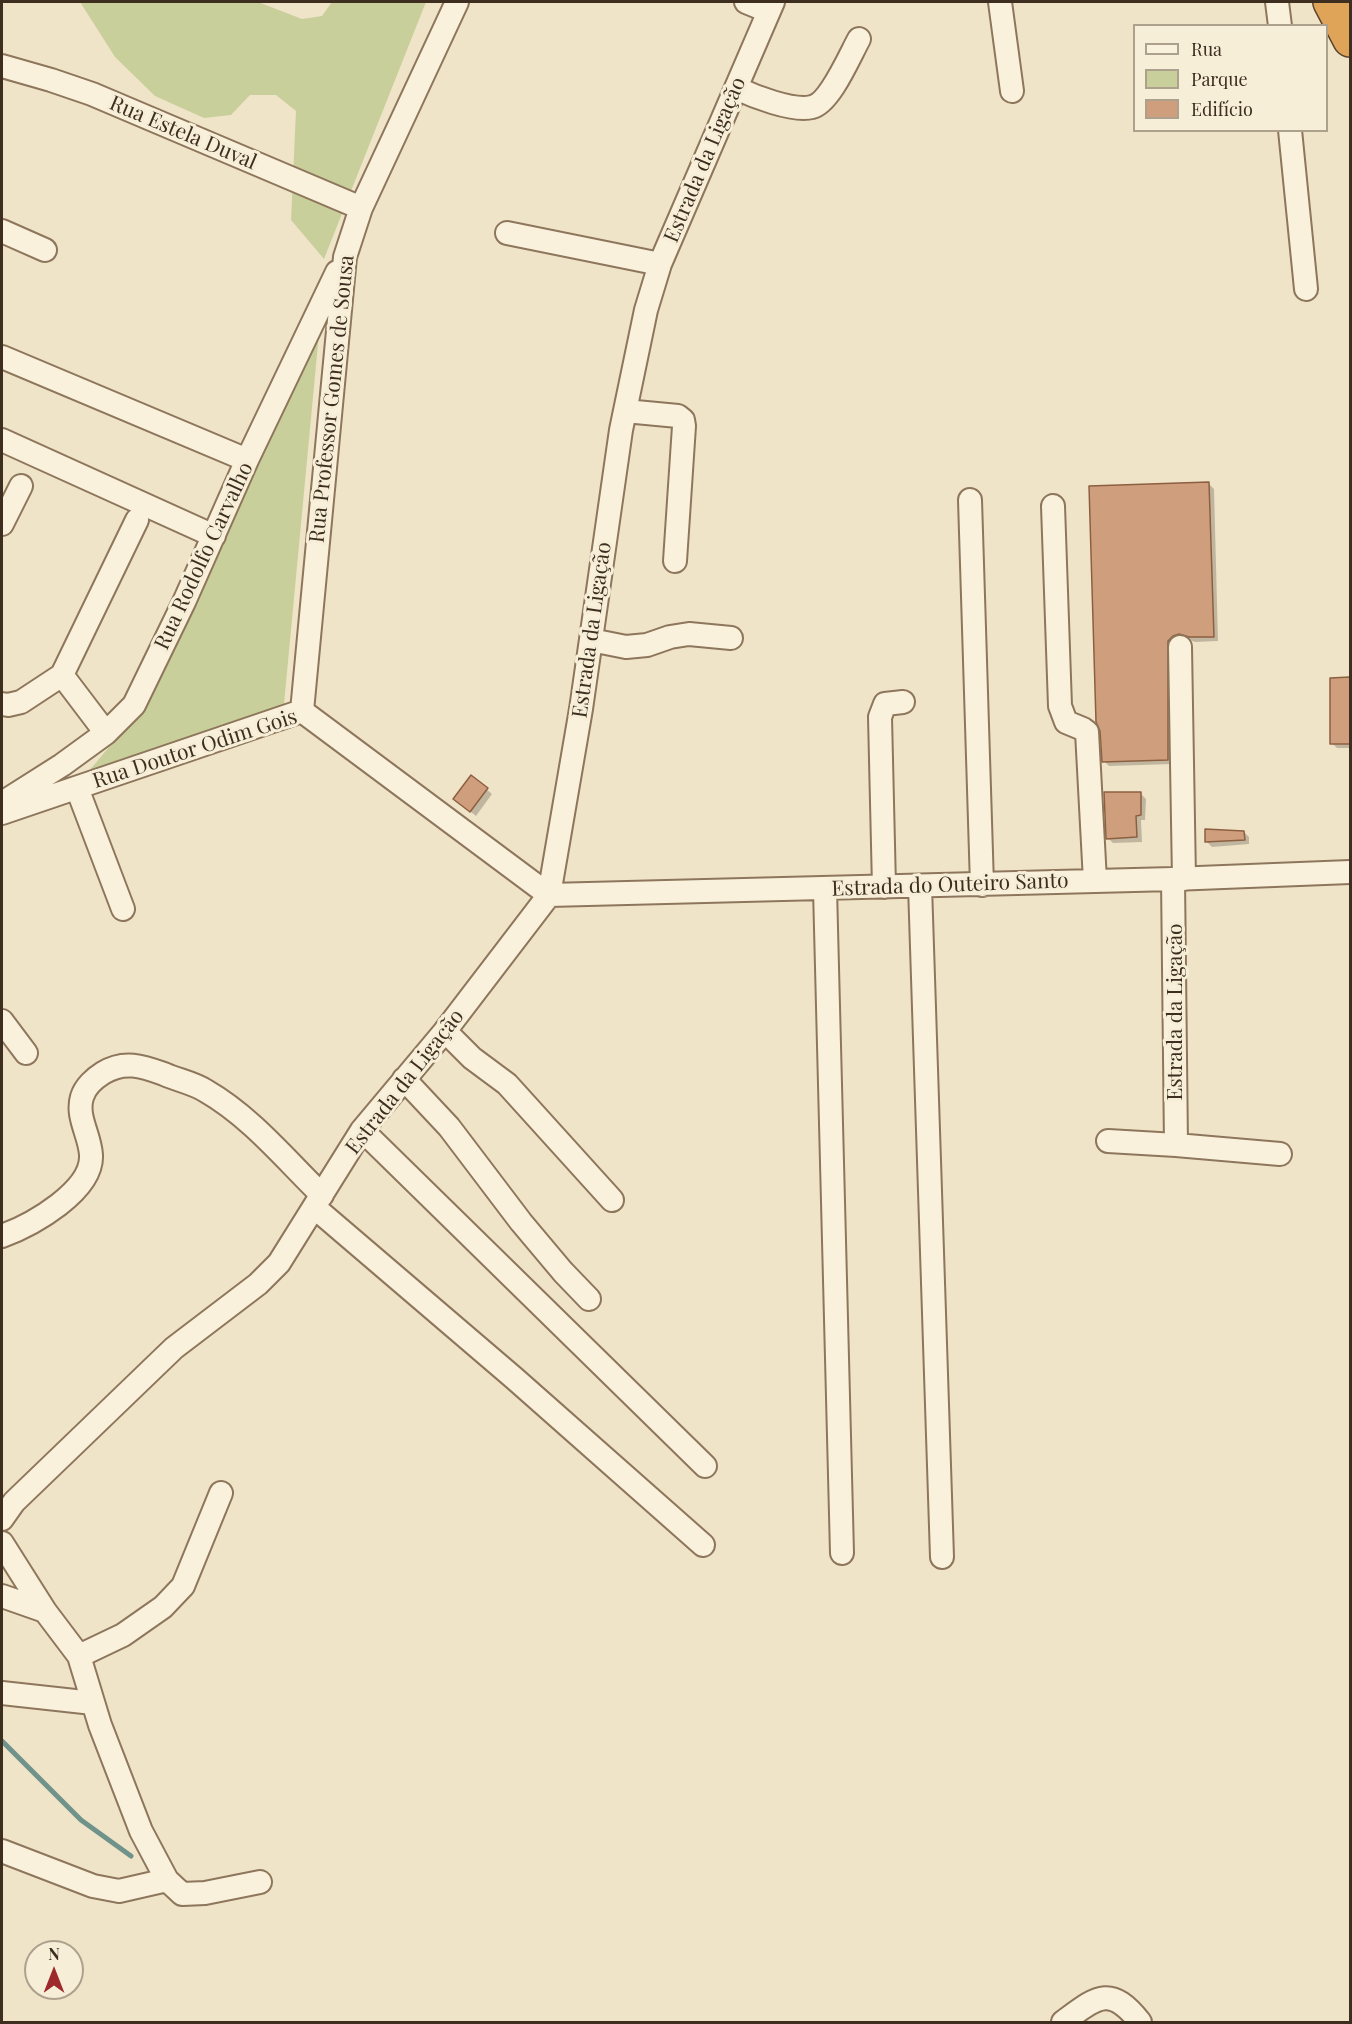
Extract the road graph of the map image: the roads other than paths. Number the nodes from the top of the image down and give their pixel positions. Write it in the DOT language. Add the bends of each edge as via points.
graph roads {
  1 [pos="457,2"];
  2 [pos="746,2"];
  3 [pos="1000,2"];
  4 [pos="1277,2"];
  5 [pos="1330,2"];
  6 [pos="1346,2"];
  7 [pos="771,6"];
  8 [pos="1350,11"];
  9 [pos="1280,24"];
  10 [pos="859,39"];
  11 [pos="1350,40"];
  12 [pos="2,66"];
  13 [pos="736,88"];
  14 [pos="1011,92"];
  15 [pos="1290,132"];
  16 [pos="361,208"];
  17 [pos="2,231"];
  18 [pos="507,233"];
  19 [pos="45,250"];
  20 [pos="345,257"];
  21 [pos="660,264"];
  22 [pos="1306,289"];
  23 [pos="2,357"];
  24 [pos="625,411"];
  25 [pos="2,440"];
  26 [pos="248,460"];
  27 [pos="21,486"];
  28 [pos="970,500"];
  29 [pos="1053,506"];
  30 [pos="137,520"];
  31 [pos="2,524"];
  32 [pos="214,536"];
  33 [pos="675,561"];
  34 [pos="731,638"];
  35 [pos="591,640"];
  36 [pos="1180,647"];
  37 [pos="62,675"];
  38 [pos="903,702"];
  39 [pos="2,704"];
  40 [pos="303,711"];
  41 [pos="106,733"];
  42 [pos="76,788"];
  43 [pos="2,803"];
  44 [pos="2,813"];
  45 [pos="1350,872"];
  46 [pos="1179,879"];
  47 [pos="1095,881"];
  48 [pos="982,885"];
  49 [pos="920,886"];
  50 [pos="884,887"];
  51 [pos="825,889"];
  52 [pos="549,896"];
  53 [pos="123,909"];
  54 [pos="2,1021"];
  55 [pos="445,1031"];
  56 [pos="26,1053"];
  57 [pos="404,1079"];
  58 [pos="362,1130"];
  59 [pos="1108,1141"];
  60 [pos="1176,1145"];
  61 [pos="1280,1154"];
  62 [pos="612,1200"];
  63 [pos="318,1201"];
  64 [pos="2,1236"];
  65 [pos="589,1299"];
  66 [pos="705,1466"];
  67 [pos="222,1493"];
  68 [pos="2,1519"];
  69 [pos="2,1543"];
  70 [pos="703,1545"];
  71 [pos="842,1553"];
  72 [pos="942,1557"];
  73 [pos="2,1596"];
  74 [pos="45,1611"];
  75 [pos="79,1656"];
  76 [pos="2,1693"];
  77 [pos="93,1703"];
  78 [pos="2,1851"];
  79 [pos="167,1880"];
  80 [pos="260,1882"];
  81 [pos="1063,2022"];
  82 [pos="1140,2022"];
  1 -- 16 [label="street, Rua Professor Gomes de Sousa"];
  2 -- 7 [label="street"];
  3 -- 14 [label="street"];
  4 -- 9 [label="street"];
  5 -- 11 [label="highway"];
  6 -- 8 [label="street"];
  7 -- 13 [label="street, Estrada da Ligação"];
  10 -- 13 [label="street" via="832,89 813,107 759,99"];
  12 -- 16 [label="street, Rua Estela Duval" via="92,94"];
  13 -- 21 [label="street, Estrada da Ligação"];
  15 -- 22 [label="street"];
  16 -- 20 [label="street, Rua Professor Gomes de Sousa"];
  17 -- 19 [label="street"];
  18 -- 21 [label="street"];
  20 -- 26 [label="street, Rua Rodolfo Carvalho"];
  20 -- 40 [label="street, Rua Professor Gomes de Sousa"];
  21 -- 24 [label="street, Estrada da Ligação"];
  23 -- 26 [label="street"];
  24 -- 33 [label="street" via="678,416 683,420"];
  24 -- 35 [label="street, Estrada da Ligação"];
  25 -- 32 [label="street"];
  26 -- 32 [label="street, Rua Rodolfo Carvalho"];
  27 -- 31 [label="street"];
  28 -- 48 [label="street"];
  29 -- 47 [label="street" via="1060,706 1066,722 1087,732"];
  30 -- 37 [label="street"];
  32 -- 41 [label="street, Rua Rodolfo Carvalho" via="134,705"];
  34 -- 35 [label="street" via="690,634 626,646"];
  35 -- 52 [label="street, Estrada da Ligação"];
  36 -- 46 [label="street, Estrada da Ligação"];
  37 -- 39 [label="street" via="21,702"];
  37 -- 41 [label="street"];
  38 -- 50 [label="street" via="885,704 880,717"];
  40 -- 42 [label="street, Rua Doutor Odim Gois"];
  40 -- 52 [label="street, Rua Doutor Odim Gois"];
  41 -- 43 [label="street, Rua Rodolfo Carvalho"];
  42 -- 44 [label="street, Rua Doutor Odim Gois"];
  42 -- 53 [label="street"];
  45 -- 46 [label="street, Estrada do Outeiro Santo"];
  46 -- 47 [label="street, Estrada do Outeiro Santo"];
  46 -- 60 [label="street, Estrada da Ligação"];
  47 -- 48 [label="street, Estrada do Outeiro Santo"];
  48 -- 49 [label="street, Estrada do Outeiro Santo"];
  49 -- 50 [label="street, Estrada do Outeiro Santo"];
  49 -- 72 [label="street"];
  50 -- 51 [label="street, Estrada do Outeiro Santo"];
  51 -- 52 [label="street, Estrada do Outeiro Santo"];
  51 -- 71 [label="street"];
  52 -- 55 [label="street, Estrada da Ligação"];
  54 -- 56 [label="street"];
  55 -- 57 [label="street, Estrada da Ligação"];
  55 -- 62 [label="street" via="507,1084"];
  57 -- 58 [label="street, Estrada da Ligação"];
  57 -- 65 [label="street" via="449,1127 521,1222"];
  58 -- 63 [label="street, Estrada da Ligação"];
  58 -- 66 [label="street"];
  59 -- 60 [label="street"];
  60 -- 61 [label="street"];
  63 -- 64 [label="street" via="250,1123 206,1090 140,1066 125,1065 111,1068 95,1079 82,1095 81,1113 91,1170 59,1205"];
  63 -- 68 [label="street, Estrada da Ligação" via="279,1263 258,1284 174,1348"];
  63 -- 70 [label="street"];
  67 -- 75 [label="street" via="183,1586 163,1607 123,1635"];
  69 -- 74 [label="street"];
  73 -- 74 [label="street"];
  74 -- 75 [label="street"];
  75 -- 77 [label="street"];
  76 -- 77 [label="street"];
  77 -- 79 [label="street" via="141,1832"];
  78 -- 79 [label="street" via="93,1886 119,1891"];
  79 -- 80 [label="street" via="182,1894"];
  81 -- 82 [label="street" via="1088,2003 1115,1999 1126,2005"];
}
